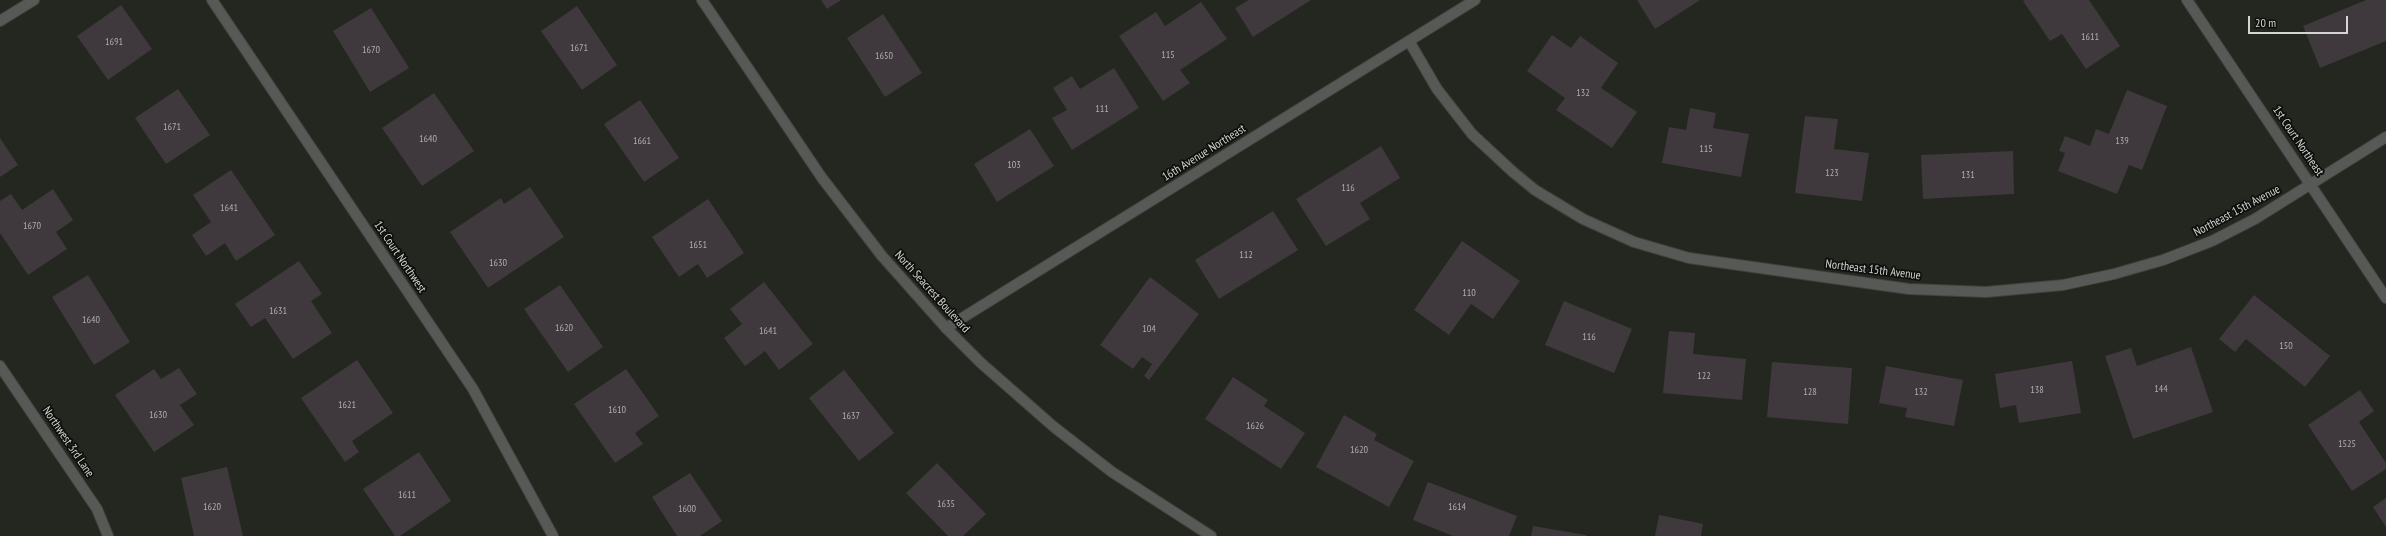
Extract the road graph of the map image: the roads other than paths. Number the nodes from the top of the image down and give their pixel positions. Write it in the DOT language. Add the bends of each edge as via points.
graph roads {
  1 [pos="34,0"];
  2 [pos="212,0"];
  3 [pos="702,0"];
  4 [pos="1475,0"];
  5 [pos="2187,0"];
  6 [pos="0,21"];
  7 [pos="1409,41"];
  8 [pos="2386,137"];
  9 [pos="2311,185"];
  10 [pos="2386,298"];
  11 [pos="946,328"];
  12 [pos="0,366"];
  13 [pos="108,536"];
  14 [pos="553,536"];
  15 [pos="1210,536"];
  1 -- 6 [label="street"];
  2 -- 14 [label="street, 1st Court Northwest" via="473,389"];
  3 -- 11 [label="street, North Seacrest Boulevard" via="822,178 882,256"];
  4 -- 7 [label="street, 16th Avenue Northeast"];
  5 -- 9 [label="street, 1st Court Northeast"];
  7 -- 9 [label="street, Northeast 15th Avenue" via="1437,89 1472,134 1535,190 1583,219 1634,242 1696,259 1909,289 1986,292 2063,285 2156,262 2212,241 2255,219"];
  7 -- 11 [label="street, 16th Avenue Northeast"];
  8 -- 9 [label="street, Northeast 15th Avenue"];
  9 -- 10 [label="street, 1st Court Northeast"];
  11 -- 15 [label="street, North Seacrest Boulevard" via="981,363 1054,427 1112,472"];
  12 -- 13 [label="street, Northwest 3rd Lane" via="97,509"];
}
